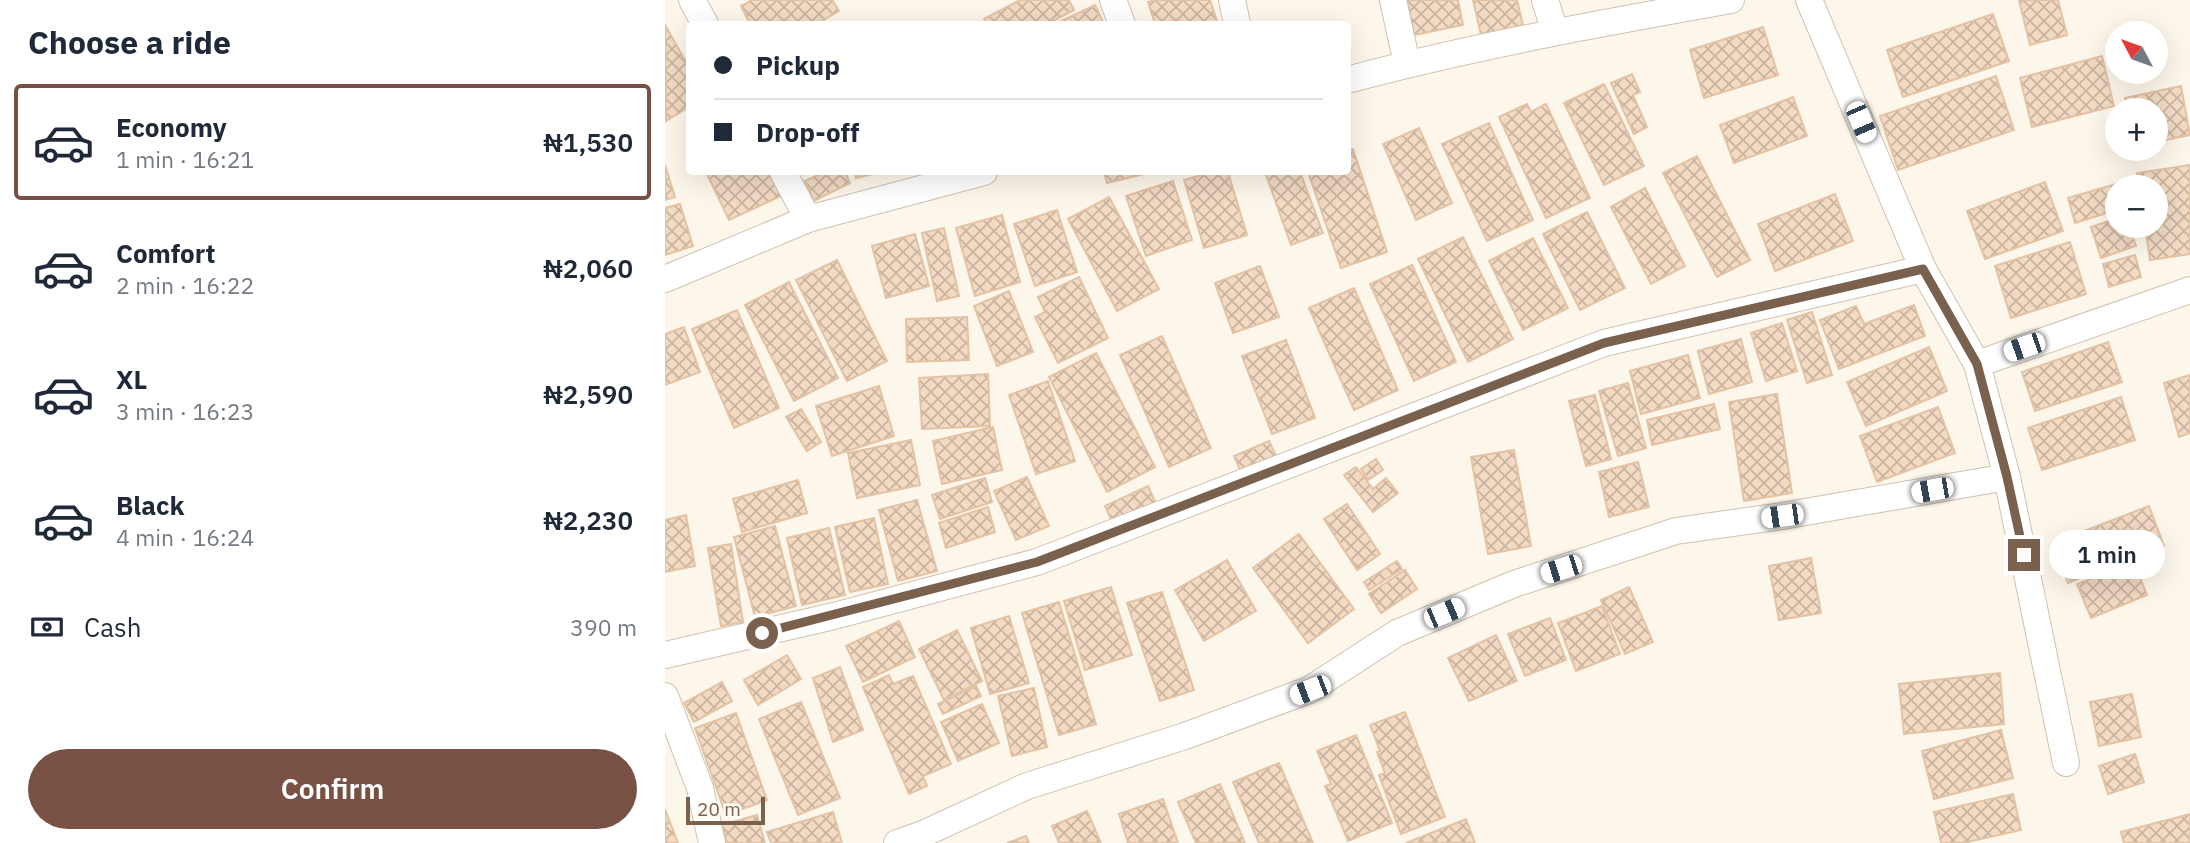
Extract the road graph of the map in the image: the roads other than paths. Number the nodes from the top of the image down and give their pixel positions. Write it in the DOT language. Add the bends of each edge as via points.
graph roads {
  1 [pos="692,0"];
  2 [pos="1113,0"];
  3 [pos="1232,0"];
  4 [pos="1393,0"];
  5 [pos="1545,0"];
  6 [pos="1731,0"];
  7 [pos="1809,0"];
  8 [pos="703,21"];
  9 [pos="1121,21"];
  10 [pos="1236,21"];
  11 [pos="1555,32"];
  12 [pos="1407,64"];
  13 [pos="1351,78"];
  14 [pos="785,175"];
  15 [pos="973,175"];
  16 [pos="808,219"];
  17 [pos="1923,269"];
  18 [pos="665,279"];
  19 [pos="2190,290"];
  20 [pos="1977,364"];
  21 [pos="2007,477"];
  22 [pos="665,655"];
  23 [pos="665,696"];
  24 [pos="2066,763"];
  25 [pos="712,843"];
  26 [pos="897,843"];
  1 -- 8 [label="street"];
  2 -- 9 [label="street"];
  3 -- 10 [label="street"];
  4 -- 12 [label="street"];
  5 -- 11 [label="street"];
  6 -- 11 [label="street"];
  7 -- 17 [label="street"];
  11 -- 12 [label="street"];
  12 -- 13 [label="street"];
  14 -- 16 [label="street"];
  15 -- 16 [label="street"];
  16 -- 18 [label="street"];
  17 -- 20 [label="street"];
  17 -- 22 [label="street" via="1604,343 1037,562"];
  19 -- 20 [label="street"];
  20 -- 21 [label="street"];
  21 -- 24 [label="street"];
  21 -- 26 [label="street" via="1677,531 1539,576 1397,633 1310,690 1027,786"];
  23 -- 25 [label="street" via="700,788"];
}
